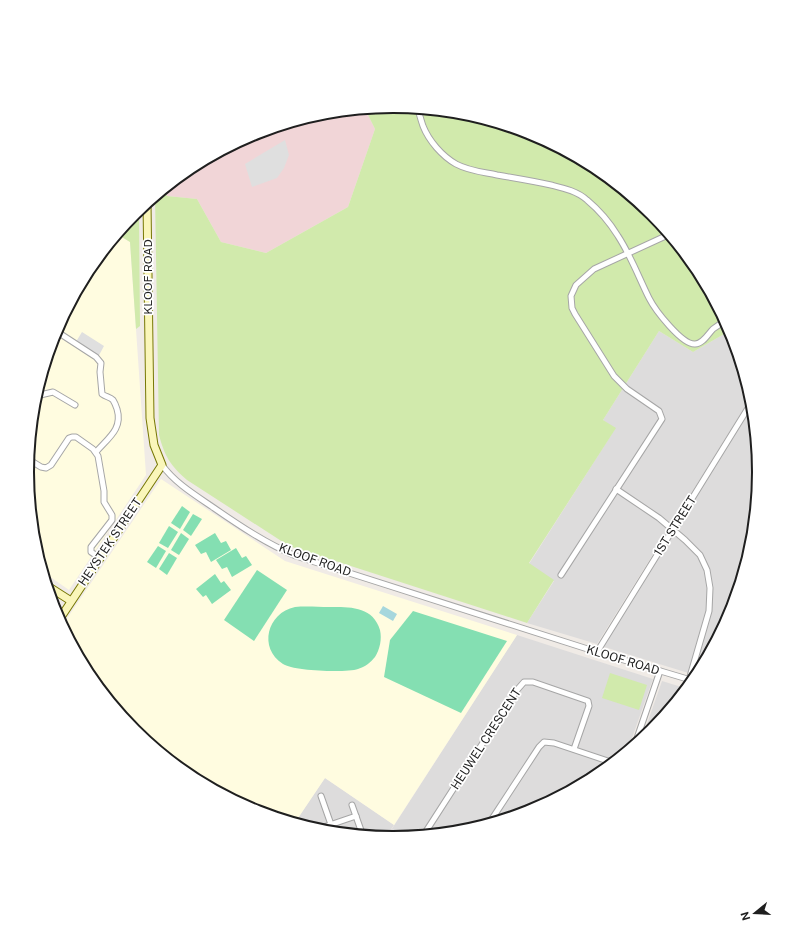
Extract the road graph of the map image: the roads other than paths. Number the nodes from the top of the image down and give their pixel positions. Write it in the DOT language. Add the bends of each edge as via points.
graph roads {
  1 [pos="420,114"];
  2 [pos="147,210"];
  3 [pos="665,236"];
  4 [pos="629,253"];
  5 [pos="721,324"];
  6 [pos="61,334"];
  7 [pos="43,394"];
  8 [pos="75,405"];
  9 [pos="747,409"];
  10 [pos="96,452"];
  11 [pos="34,463"];
  12 [pos="162,465"];
  13 [pos="616,489"];
  14 [pos="673,529"];
  15 [pos="100,558"];
  16 [pos="561,575"];
  17 [pos="54,590"];
  18 [pos="71,601"];
  19 [pos="63,614"];
  20 [pos="597,652"];
  21 [pos="695,667"];
  22 [pos="660,671"];
  23 [pos="687,679"];
  24 [pos="637,737"];
  25 [pos="574,749"];
  26 [pos="607,761"];
  27 [pos="321,796"];
  28 [pos="352,805"];
  29 [pos="356,816"];
  30 [pos="492,818"];
  31 [pos="331,825"];
  32 [pos="361,830"];
  33 [pos="427,830"];
  1 -- 4 [label="street" via="429,138 456,164 476,171 555,186 585,198 604,218"];
  2 -- 12 [label="street, KLOOF ROAD" via="150,418 154,445"];
  3 -- 4 [label="street"];
  4 -- 5 [label="street" via="650,300 686,341 695,345"];
  4 -- 13 [label="street" via="594,269 576,285 571,296 575,314 614,376 662,416"];
  6 -- 10 [label="street" via="101,363 102,394 112,398 114,402 118,419 117,428"];
  7 -- 8 [label="street" via="53,392"];
  9 -- 14 [label="street, 1ST STREET"];
  10 -- 11 [label="street" via="72,436 51,465 46,468"];
  10 -- 15 [label="street" via="104,502 113,517 91,547 91,552"];
  12 -- 15 [label="street, HEYSTEK STREET"];
  12 -- 20 [label="street, KLOOF ROAD" via="173,478 191,492 280,549"];
  13 -- 14 [label="street"];
  13 -- 16 [label="street"];
  14 -- 20 [label="street, 1ST STREET"];
  14 -- 21 [label="street" via="700,555 709,578 709,611"];
  15 -- 18 [label="street, HEYSTEK STREET"];
  17 -- 18 [label="street"];
  18 -- 19 [label="street, HEYSTEK STREET"];
  20 -- 22 [label="street, KLOOF ROAD"];
  22 -- 23 [label="street, KLOOF ROAD"];
  22 -- 24 [label="street"];
  25 -- 26 [label="street"];
  25 -- 30 [label="street" via="550,742 541,744"];
  25 -- 33 [label="street, HEUWEL CRESCENT" via="589,706 588,701 533,682 524,682"];
  27 -- 31 [label="street"];
  28 -- 29 [label="street"];
  29 -- 31 [label="street"];
  29 -- 32 [label="street"];
}
